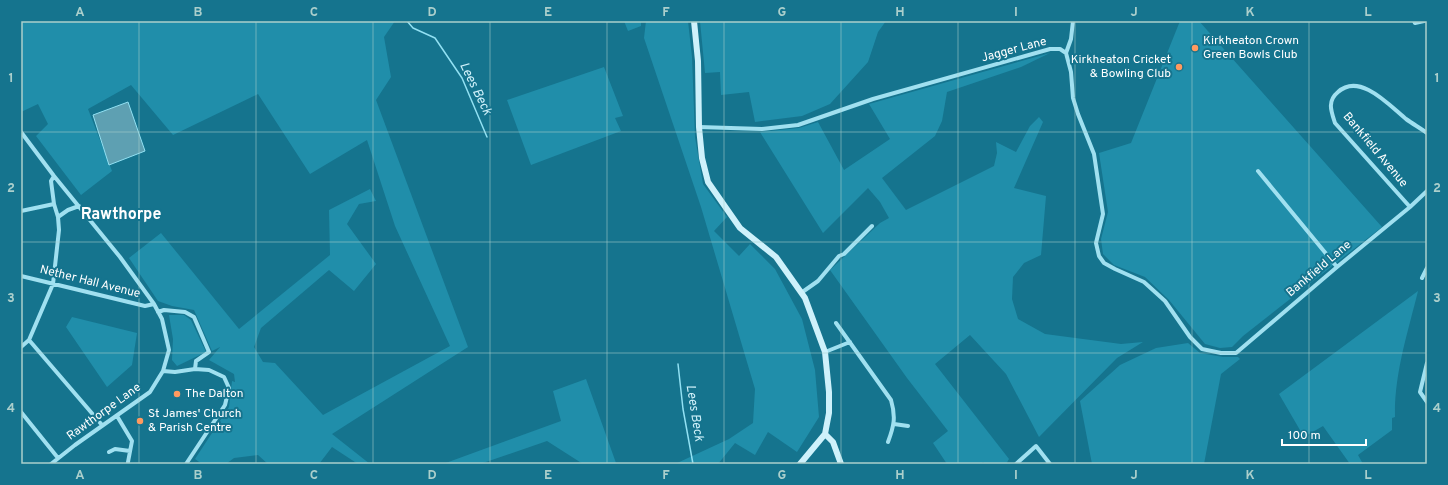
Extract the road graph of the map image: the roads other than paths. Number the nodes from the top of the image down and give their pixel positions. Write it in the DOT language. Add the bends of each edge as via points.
graph roads {
  1 [pos="694,21"];
  2 [pos="1073,21"];
  3 [pos="1414,21"];
  4 [pos="1424,21"];
  5 [pos="1066,53"];
  6 [pos="699,127"];
  7 [pos="21,133"];
  8 [pos="1427,133"];
  9 [pos="1258,171"];
  10 [pos="54,176"];
  11 [pos="1427,191"];
  12 [pos="54,204"];
  13 [pos="79,206"];
  14 [pos="1410,207"];
  15 [pos="21,211"];
  16 [pos="58,217"];
  17 [pos="872,226"];
  18 [pos="1337,267"];
  19 [pos="1427,268"];
  20 [pos="21,276"];
  21 [pos="1422,278"];
  22 [pos="53,284"];
  23 [pos="801,293"];
  24 [pos="154,304"];
  25 [pos="158,312"];
  26 [pos="836,323"];
  27 [pos="29,340"];
  28 [pos="850,342"];
  29 [pos="21,347"];
  30 [pos="825,352"];
  31 [pos="1427,364"];
  32 [pos="195,369"];
  33 [pos="163,371"];
  34 [pos="1427,402"];
  35 [pos="21,412"];
  36 [pos="117,416"];
  37 [pos="894,424"];
  38 [pos="102,425"];
  39 [pos="908,426"];
  40 [pos="825,434"];
  41 [pos="888,442"];
  42 [pos="130,451"];
  43 [pos="109,452"];
  44 [pos="58,458"];
  45 [pos="128,462"];
  46 [pos="51,464"];
  47 [pos="186,464"];
  48 [pos="800,464"];
  49 [pos="840,464"];
  50 [pos="1016,464"];
  51 [pos="1050,464"];
  1 -- 6 [label="street" via="698,61"];
  2 -- 5 [label="street"];
  3 -- 4 [label="street"];
  5 -- 6 [label="street, Jagger Lane" via="1060,49 1050,49 873,99 798,125 762,129"];
  5 -- 18 [label="street, Bankfield Lane" via="1071,72 1073,98 1094,154 1103,214 1096,243 1099,256 1115,269 1144,282 1165,301 1190,337 1202,349 1221,354 1236,353"];
  6 -- 23 [label="street" via="702,158 708,182 740,228 776,258"];
  7 -- 10 [label="street, Rawthorpe Lane"];
  8 -- 14 [label="street, Bankfield Avenue" via="1374,92 1361,87 1351,85 1338,91 1331,101 1335,123"];
  9 -- 18 [label="street"];
  10 -- 12 [label="street" via="51,181"];
  10 -- 13 [label="street, Rawthorpe Lane"];
  11 -- 14 [label="street, Bankfield Lane"];
  12 -- 15 [label="street"];
  12 -- 16 [label="street"];
  13 -- 16 [label="street"];
  13 -- 24 [label="street, Rawthorpe Lane"];
  14 -- 18 [label="street, Bankfield Lane"];
  16 -- 22 [label="street"];
  17 -- 23 [label="street" via="839,256 818,281"];
  19 -- 21 [label="street"];
  20 -- 22 [label="street, Nether Hall Avenue"];
  22 -- 24 [label="street, Nether Hall Avenue" via="145,306"];
  22 -- 27 [label="street"];
  23 -- 30 [label="street"];
  24 -- 25 [label="street, Rawthorpe Lane"];
  25 -- 32 [label="street" via="185,312 194,317 209,352 196,361"];
  25 -- 33 [label="street, Rawthorpe Lane" via="169,350"];
  26 -- 28 [label="street"];
  27 -- 29 [label="street"];
  27 -- 38 [label="street"];
  28 -- 30 [label="street"];
  28 -- 37 [label="street" via="891,400"];
  30 -- 40 [label="street" via="830,392"];
  31 -- 34 [label="street" via="1420,392"];
  32 -- 33 [label="street"];
  32 -- 47 [label="street" via="209,370 224,377 229,388 225,405"];
  33 -- 36 [label="street, Rawthorpe Lane" via="150,392"];
  35 -- 44 [label="street"];
  36 -- 38 [label="street, Rawthorpe Lane"];
  36 -- 42 [label="street" via="132,442"];
  37 -- 39 [label="street"];
  37 -- 41 [label="street"];
  38 -- 44 [label="street, Rawthorpe Lane"];
  40 -- 48 [label="street"];
  40 -- 49 [label="street" via="833,442"];
  42 -- 43 [label="street" via="115,448"];
  42 -- 45 [label="street"];
  44 -- 46 [label="street, Rawthorpe Lane"];
  50 -- 51 [label="street" via="1036,446"];
}
